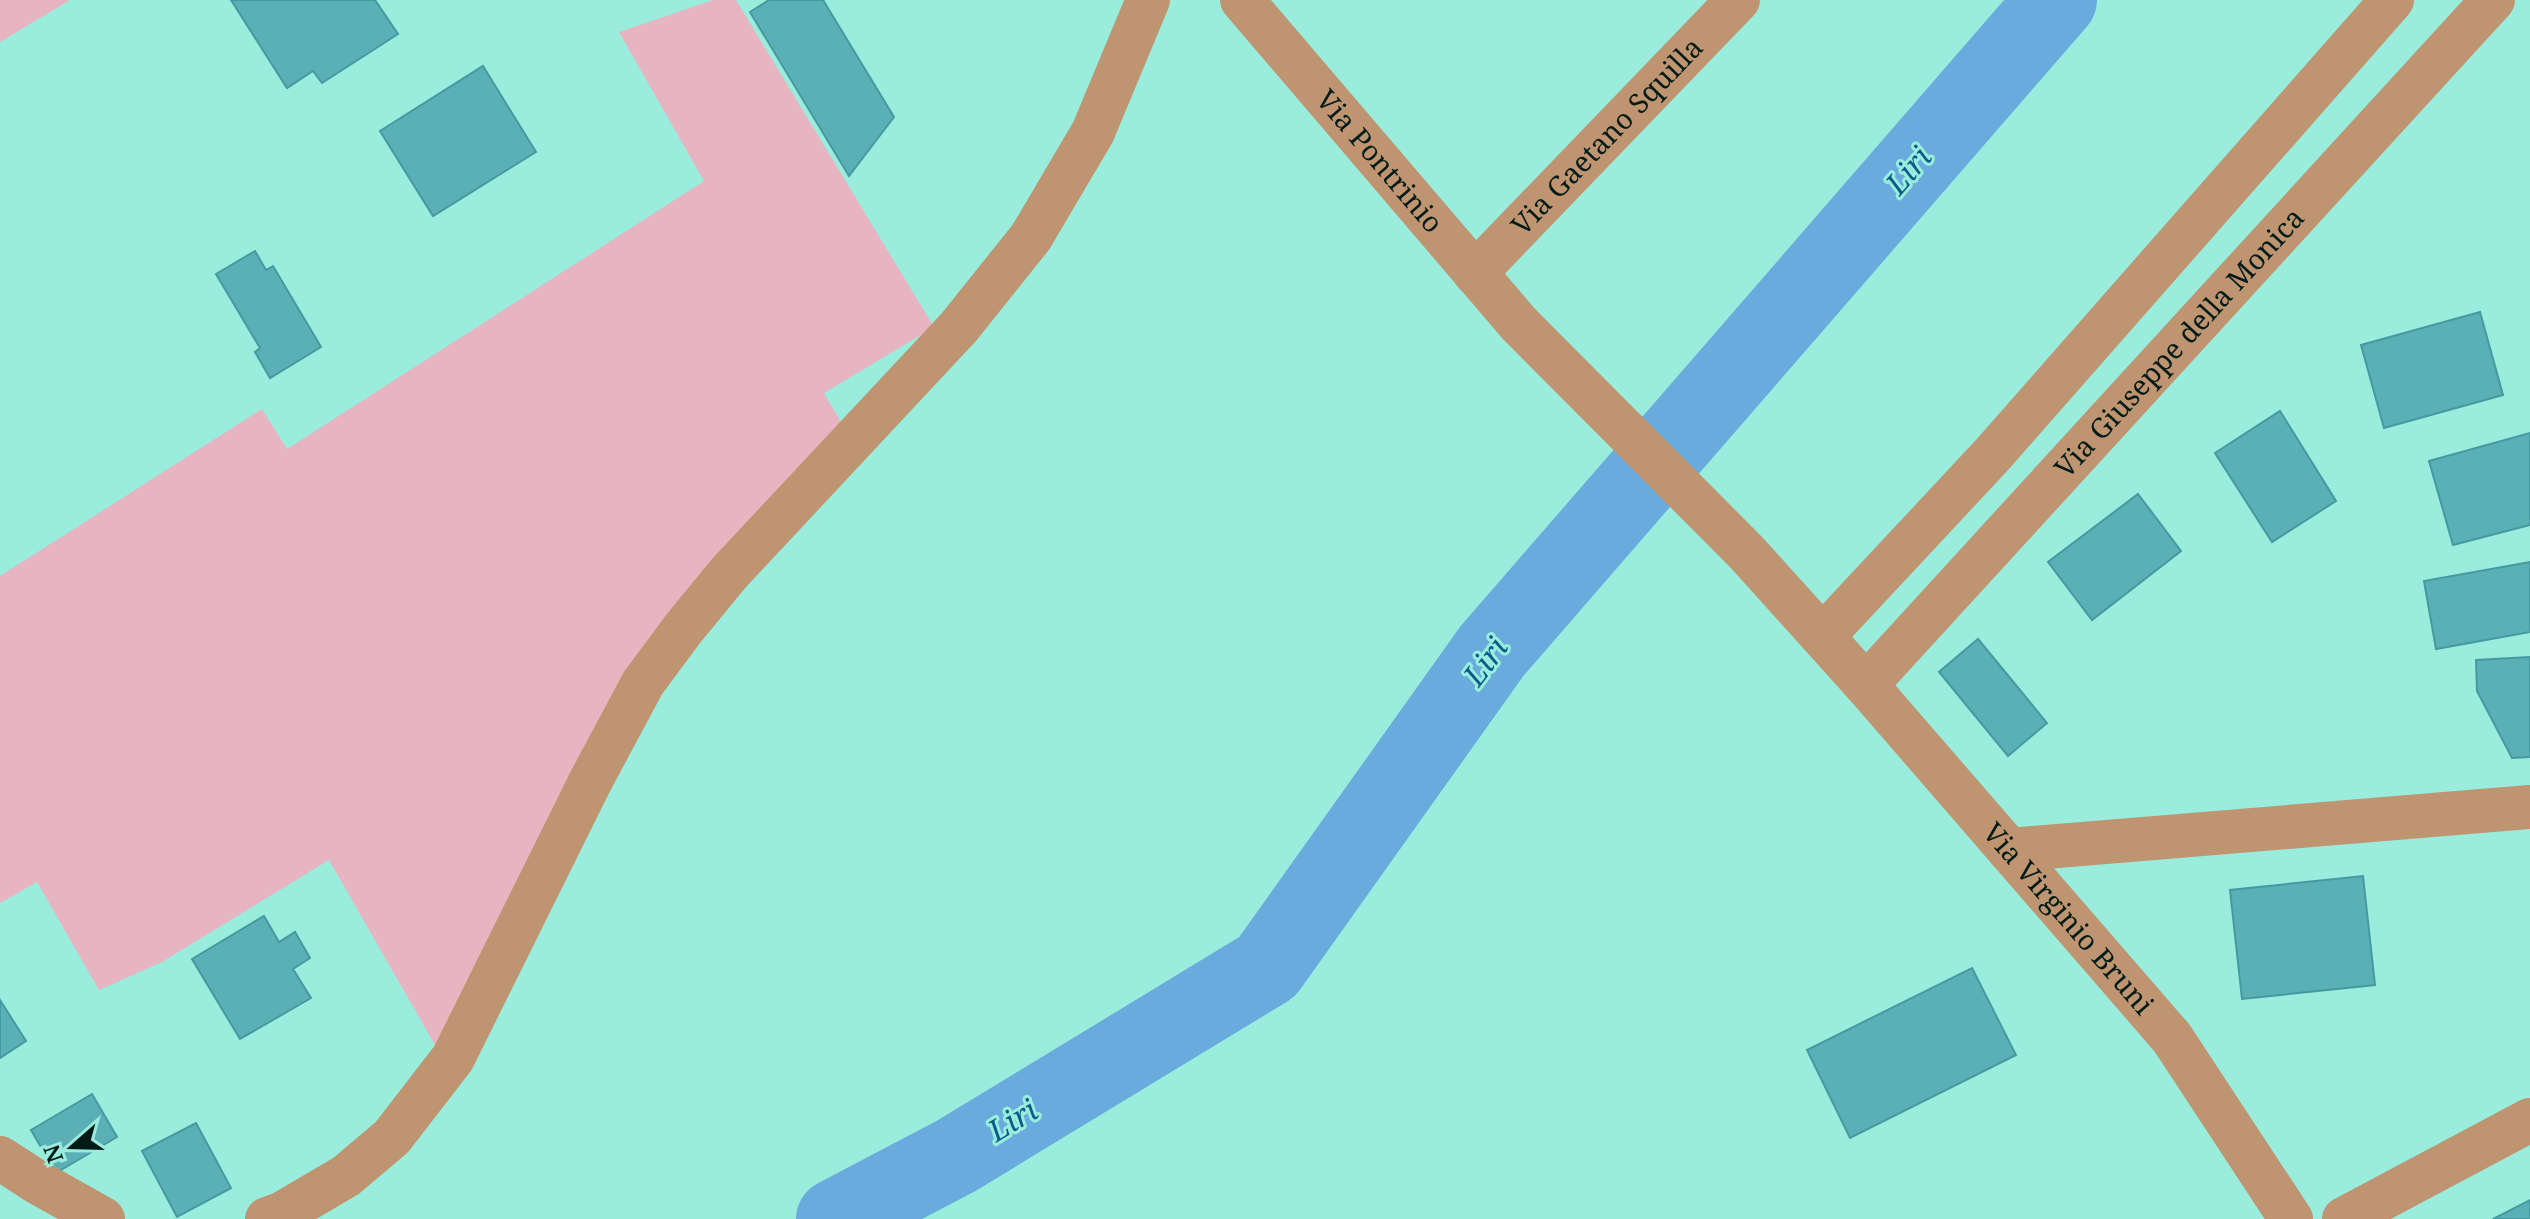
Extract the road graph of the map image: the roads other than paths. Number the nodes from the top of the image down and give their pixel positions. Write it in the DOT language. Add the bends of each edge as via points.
graph roads {
  1 [pos="1148,0"];
  2 [pos="1242,0"];
  3 [pos="1738,0"];
  4 [pos="2392,0"];
  5 [pos="2493,0"];
  6 [pos="1475,273"];
  7 [pos="1823,636"];
  8 [pos="1866,685"];
  9 [pos="2530,807"];
  10 [pos="2009,850"];
  11 [pos="2530,1120"];
  12 [pos="0,1158"];
  13 [pos="103,1219"];
  14 [pos="267,1219"];
  15 [pos="2291,1219"];
  16 [pos="2344,1219"];
  1 -- 14 [label="street" via="1093,132 1031,237 959,327 729,573 643,683 453,1058 392,1137 346,1176"];
  2 -- 6 [label="street, Via Pontrinio"];
  3 -- 6 [label="street, Via Gaetano Squilla"];
  4 -- 7 [label="street" via="2003,443"];
  5 -- 8 [label="street, Via Giuseppe della Monica"];
  6 -- 7 [label="street, Via Pontrinio"];
  7 -- 8 [label="street, Via Virginio Bruni"];
  8 -- 10 [label="street, Via Virginio Bruni"];
  9 -- 10 [label="street"];
  10 -- 15 [label="street, Via Virginio Bruni" via="2172,1038"];
  11 -- 16 [label="street"];
  12 -- 13 [label="street"];
}
